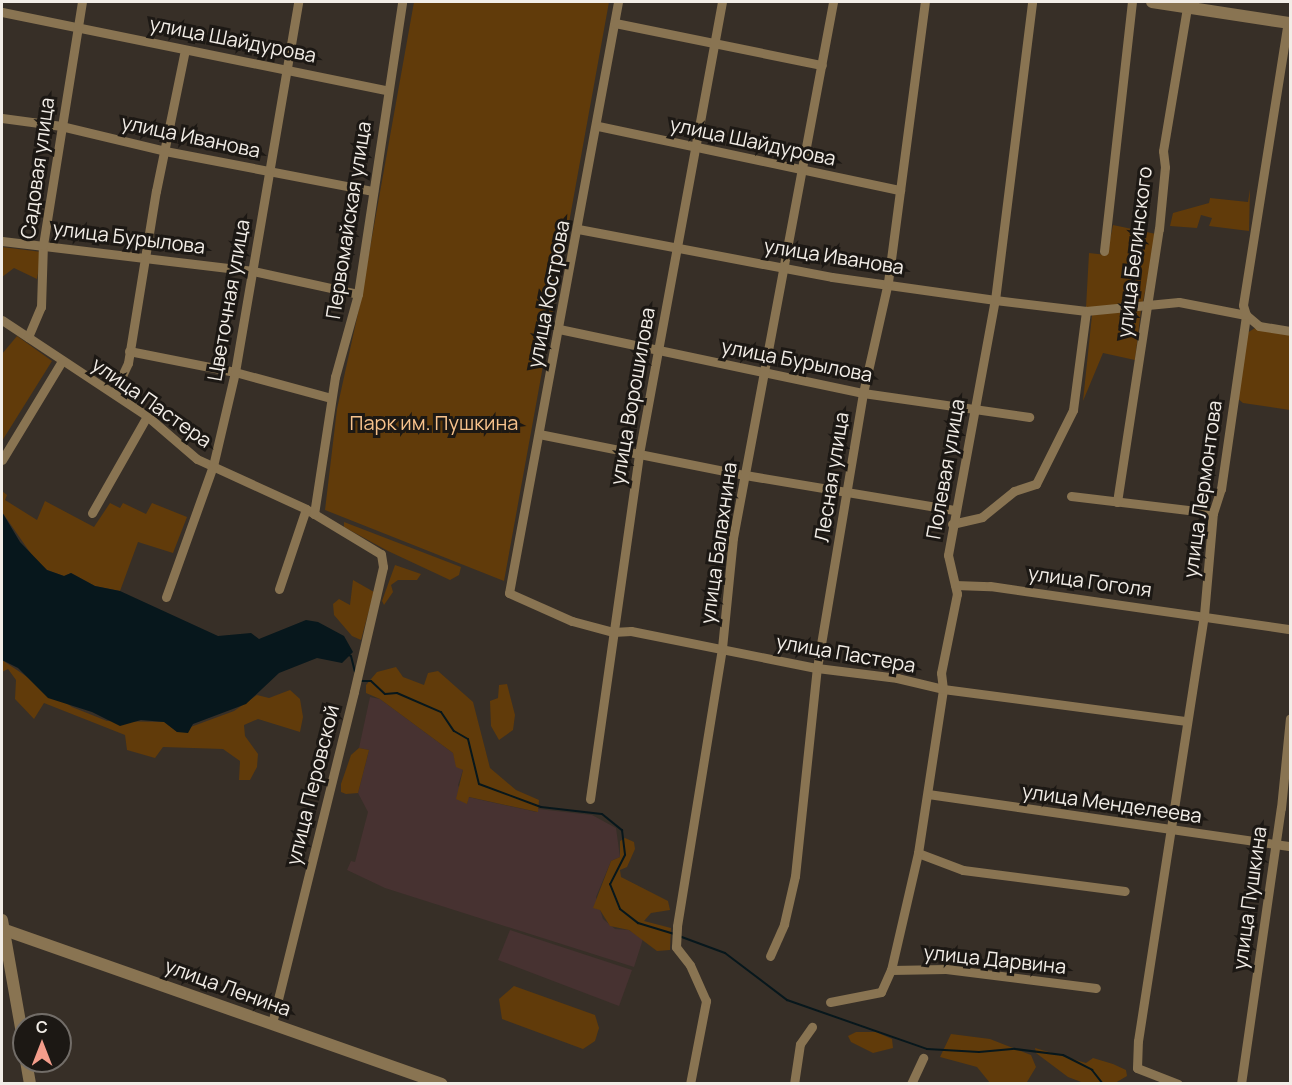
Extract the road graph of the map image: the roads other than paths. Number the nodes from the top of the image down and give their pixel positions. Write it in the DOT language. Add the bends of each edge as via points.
graph roads {
  1 [pos="82,2"];
  2 [pos="298,2"];
  3 [pos="402,2"];
  4 [pos="618,2"];
  5 [pos="722,2"];
  6 [pos="833,2"];
  7 [pos="925,2"];
  8 [pos="1032,2"];
  9 [pos="1132,2"];
  10 [pos="1152,2"];
  11 [pos="1187,7"];
  12 [pos="2,12"];
  13 [pos="615,23"];
  14 [pos="1289,23"];
  15 [pos="76,26"];
  16 [pos="714,45"];
  17 [pos="185,50"];
  18 [pos="822,65"];
  19 [pos="286,67"];
  20 [pos="387,90"];
  21 [pos="2,118"];
  22 [pos="61,126"];
  23 [pos="598,126"];
  24 [pos="695,148"];
  25 [pos="165,151"];
  26 [pos="267,170"];
  27 [pos="802,172"];
  28 [pos="900,190"];
  29 [pos="373,191"];
  30 [pos="578,229"];
  31 [pos="2,241"];
  32 [pos="43,245"];
  33 [pos="677,247"];
  34 [pos="1104,251"];
  35 [pos="144,256"];
  36 [pos="785,268"];
  37 [pos="253,271"];
  38 [pos="888,282"];
  39 [pos="358,294"];
  40 [pos="995,300"];
  41 [pos="1146,304"];
  42 [pos="1086,311"];
  43 [pos="1246,315"];
  44 [pos="2,320"];
  45 [pos="559,329"];
  46 [pos="1290,331"];
  47 [pos="28,337"];
  48 [pos="658,349"];
  49 [pos="129,351"];
  50 [pos="62,361"];
  51 [pos="235,372"];
  52 [pos="766,374"];
  53 [pos="114,393"];
  54 [pos="863,393"];
  55 [pos="332,398"];
  56 [pos="974,409"];
  57 [pos="147,416"];
  58 [pos="1029,417"];
  59 [pos="539,434"];
  60 [pos="639,454"];
  61 [pos="2,460"];
  62 [pos="213,466"];
  63 [pos="745,475"];
  64 [pos="846,493"];
  65 [pos="1071,496"];
  66 [pos="1117,502"];
  67 [pos="954,510"];
  68 [pos="310,511"];
  69 [pos="92,513"];
  70 [pos="1213,513"];
  71 [pos="952,524"];
  72 [pos="381,554"];
  73 [pos="955,585"];
  74 [pos="279,589"];
  75 [pos="509,593"];
  76 [pos="166,597"];
  77 [pos="1204,615"];
  78 [pos="1290,629"];
  79 [pos="613,632"];
  80 [pos="722,648"];
  81 [pos="817,668"];
  82 [pos="943,689"];
  83 [pos="1290,718"];
  84 [pos="1185,721"];
  85 [pos="928,794"];
  86 [pos="590,799"];
  87 [pos="1168,830"];
  88 [pos="1275,843"];
  89 [pos="1290,846"];
  90 [pos="918,853"];
  91 [pos="1125,891"];
  92 [pos="2,926"];
  93 [pos="770,956"];
  94 [pos="891,970"];
  95 [pos="1096,987"];
  96 [pos="830,1002"];
  97 [pos="18,1013"];
  98 [pos="272,1024"];
  99 [pos="812,1027"];
  100 [pos="923,1058"];
  101 [pos="441,1083"];
  102 [pos="690,1083"];
  103 [pos="794,1083"];
  104 [pos="911,1083"];
  105 [pos="1178,1083"];
  106 [pos="1241,1083"];
  1 -- 15 [label="street, Садовая улица"];
  2 -- 19 [label="street, Цветочная улица"];
  3 -- 20 [label="street, Первомайская улица"];
  4 -- 13 [label="street, улица Кострова"];
  5 -- 16 [label="street, улица Ворошилова"];
  6 -- 18 [label="street, улица Балахнина"];
  7 -- 28 [label="street, Лесная улица"];
  8 -- 40 [label="street, Полевая улица"];
  9 -- 34 [label="street, улица Белинского"];
  10 -- 11 [label="street"];
  11 -- 14 [label="street"];
  11 -- 41 [label="street, улица Белинского" via="1163,151 1159,229"];
  12 -- 15 [label="street, улица Шайдурова"];
  13 -- 16 [label="street"];
  13 -- 23 [label="street, улица Кострова"];
  14 -- 43 [label="street, улица Лермонтова" via="1243,305"];
  15 -- 17 [label="street, улица Шайдурова"];
  15 -- 22 [label="street, Садовая улица"];
  16 -- 18 [label="street"];
  16 -- 24 [label="street, улица Ворошилова"];
  17 -- 19 [label="street, улица Шайдурова"];
  17 -- 25 [label="street"];
  18 -- 27 [label="street, улица Балахнина"];
  19 -- 20 [label="street, улица Шайдурова"];
  19 -- 26 [label="street, Цветочная улица"];
  20 -- 29 [label="street, Первомайская улица"];
  21 -- 22 [label="street, улица Иванова"];
  22 -- 25 [label="street, улица Иванова"];
  22 -- 32 [label="street, Садовая улица"];
  23 -- 24 [label="street, улица Шайдурова"];
  23 -- 30 [label="street, улица Кострова"];
  24 -- 27 [label="street, улица Шайдурова"];
  24 -- 33 [label="street, улица Ворошилова"];
  25 -- 26 [label="street, улица Иванова"];
  25 -- 35 [label="street"];
  26 -- 29 [label="street, улица Иванова"];
  26 -- 37 [label="street, Цветочная улица"];
  27 -- 28 [label="street, улица Шайдурова"];
  27 -- 36 [label="street, улица Балахнина"];
  28 -- 38 [label="street, Лесная улица"];
  29 -- 39 [label="street, Первомайская улица"];
  30 -- 33 [label="street, улица Иванова"];
  30 -- 45 [label="street, улица Кострова"];
  31 -- 32 [label="street, улица Бурылова"];
  32 -- 35 [label="street, улица Бурылова"];
  32 -- 47 [label="street, Садовая улица" via="41,307"];
  33 -- 36 [label="street, улица Иванова"];
  33 -- 48 [label="street, улица Ворошилова"];
  35 -- 37 [label="street, улица Бурылова"];
  35 -- 49 [label="street"];
  36 -- 38 [label="street, улица Иванова"];
  36 -- 52 [label="street, улица Балахнина"];
  37 -- 39 [label="street, улица Бурылова"];
  37 -- 51 [label="street, Цветочная улица"];
  38 -- 40 [label="street, улица Иванова"];
  38 -- 54 [label="street, Лесная улица"];
  39 -- 55 [label="street, Первомайская улица"];
  40 -- 42 [label="street, улица Иванова"];
  40 -- 56 [label="street, Полевая улица"];
  41 -- 42 [label="street, улица Иванова"];
  41 -- 43 [label="street, улица Иванова" via="1179,302"];
  41 -- 66 [label="street, улица Белинского"];
  42 -- 71 [label="street" via="1073,410 1036,484 1014,490 982,517"];
  43 -- 46 [label="street, улица Иванова" via="1259,326"];
  43 -- 70 [label="street, улица Лермонтова" via="1221,489"];
  44 -- 47 [label="street, улица Пастера"];
  45 -- 48 [label="street, улица Бурылова"];
  45 -- 59 [label="street, улица Кострова"];
  47 -- 50 [label="street, улица Пастера"];
  48 -- 52 [label="street, улица Бурылова"];
  48 -- 60 [label="street, улица Ворошилова"];
  49 -- 51 [label="street"];
  49 -- 53 [label="street"];
  50 -- 53 [label="street, улица Пастера"];
  50 -- 61 [label="street"];
  51 -- 55 [label="street"];
  51 -- 62 [label="street, Цветочная улица"];
  52 -- 54 [label="street, улица Бурылова"];
  52 -- 63 [label="street, улица Балахнина"];
  53 -- 57 [label="street, улица Пастера"];
  54 -- 56 [label="street, улица Бурылова"];
  54 -- 64 [label="street, Лесная улица"];
  55 -- 68 [label="street, Первомайская улица"];
  56 -- 58 [label="street, улица Бурылова"];
  56 -- 67 [label="street, Полевая улица"];
  57 -- 62 [label="street, улица Пастера" via="197,459"];
  57 -- 69 [label="street"];
  59 -- 60 [label="street"];
  59 -- 75 [label="street, улица Кострова"];
  60 -- 63 [label="street"];
  60 -- 79 [label="street, улица Ворошилова"];
  62 -- 68 [label="street, улица Пастера"];
  62 -- 76 [label="street, Цветочная улица"];
  63 -- 64 [label="street"];
  63 -- 80 [label="street, улица Балахнина" via="733,538"];
  64 -- 67 [label="street"];
  64 -- 81 [label="street, Лесная улица"];
  65 -- 66 [label="street"];
  66 -- 70 [label="street"];
  67 -- 71 [label="street, Полевая улица"];
  68 -- 72 [label="street, улица Пастера"];
  68 -- 74 [label="street, Первомайская улица"];
  70 -- 77 [label="street, улица Лермонтова"];
  71 -- 73 [label="street, Полевая улица" via="948,555"];
  72 -- 98 [label="street, улица Перовской" via="382,567 354,692"];
  73 -- 77 [label="street, улица Гоголя"];
  73 -- 82 [label="street, Полевая улица" via="957,594 941,673"];
  75 -- 79 [label="street, улица Пастера" via="572,621"];
  77 -- 78 [label="street, улица Гоголя"];
  77 -- 84 [label="street, улица Лермонтова"];
  79 -- 80 [label="street, улица Пастера" via="631,630"];
  79 -- 86 [label="street, улица Ворошилова"];
  80 -- 81 [label="street, улица Пастера"];
  80 -- 102 [label="street, улица Балахнина" via="676,926 676,947 690,965 706,1001"];
  81 -- 82 [label="street, улица Пастера" via="897,678"];
  81 -- 93 [label="street, Лесная улица" via="795,876 784,924"];
  82 -- 84 [label="street, улица Пастера"];
  82 -- 85 [label="street, Полевая улица"];
  83 -- 88 [label="street, улица Пушкина"];
  84 -- 87 [label="street, улица Лермонтова"];
  85 -- 87 [label="street, улица Менделеева"];
  85 -- 90 [label="street, Полевая улица"];
  87 -- 88 [label="street, улица Менделеева"];
  87 -- 105 [label="street, улица Лермонтова" via="1137,1068"];
  88 -- 89 [label="street, улица Менделеева"];
  88 -- 106 [label="street, улица Пушкина"];
  90 -- 91 [label="street" via="963,870"];
  90 -- 94 [label="street, Полевая улица"];
  92 -- 97 [label="street"];
  92 -- 98 [label="street, улица Ленина"];
  94 -- 95 [label="street, улица Дарвина" via="946,969"];
  94 -- 96 [label="street, Полевая улица" via="881,992"];
  98 -- 101 [label="street, улица Ленина"];
  99 -- 103 [label="street" via="800,1044"];
  100 -- 104 [label="street"];
}
